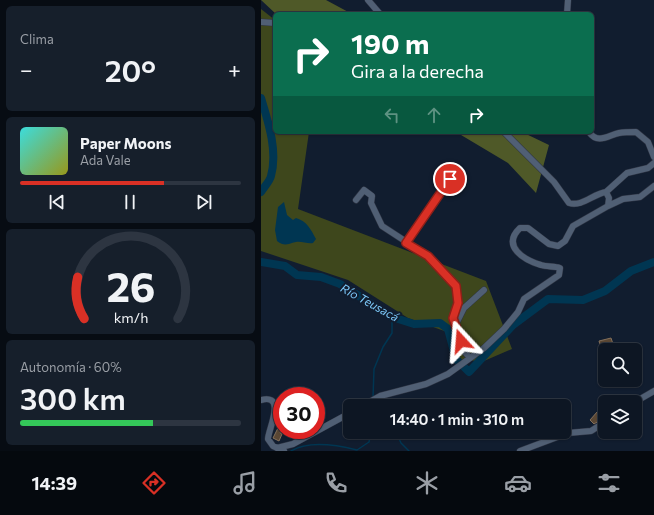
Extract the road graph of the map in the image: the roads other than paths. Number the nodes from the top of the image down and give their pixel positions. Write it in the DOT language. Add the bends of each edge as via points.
graph roads {
  1 [pos="368,0"];
  2 [pos="568,0"];
  3 [pos="378,12"];
  4 [pos="567,12"];
  5 [pos="261,22"];
  6 [pos="273,23"];
  7 [pos="506,134"];
  8 [pos="592,134"];
  9 [pos="654,157"];
  10 [pos="654,163"];
  11 [pos="453,178"];
  12 [pos="654,186"];
  13 [pos="606,192"];
  14 [pos="355,200"];
  15 [pos="608,206"];
  16 [pos="406,243"];
  17 [pos="484,290"];
  18 [pos="456,324"];
  19 [pos="469,358"];
  20 [pos="654,391"];
  21 [pos="642,398"];
  22 [pos="377,399"];
  23 [pos="261,400"];
  24 [pos="343,417"];
  25 [pos="598,426"];
  26 [pos="277,448"];
  27 [pos="284,451"];
  28 [pos="520,451"];
  1 -- 3 [label="street"];
  2 -- 4 [label="street"];
  5 -- 6 [label="street"];
  7 -- 13 [label="street" via="554,182 569,203 577,204 598,193"];
  8 -- 9 [label="street" via="601,139 618,133 636,132 648,142"];
  10 -- 13 [label="street" via="648,168 627,172"];
  11 -- 16 [label="street" via="448,181"];
  12 -- 15 [label="street" via="640,197 623,199"];
  13 -- 15 [label="street" via="609,198"];
  14 -- 16 [label="street" via="364,190 372,196 371,203 382,226"];
  15 -- 19 [label="street" via="573,226 565,241 558,246 545,242 528,228 517,230 513,239 516,250 530,261 542,266 558,267 561,272 522,301 518,312 504,329"];
  16 -- 18 [label="street" via="428,256 456,286 458,303 453,318"];
  17 -- 18 [label="street" via="463,308"];
  18 -- 19 [label="street" via="463,350"];
  19 -- 22 [label="street" via="440,379"];
  20 -- 21 [label="street"];
  23 -- 26 [label="street" via="271,401 275,406 276,412 268,439"];
  24 -- 26 [label="street" via="293,444"];
  25 -- 28 [label="street" via="591,431 568,433"];
  26 -- 27 [label="street"];
}
